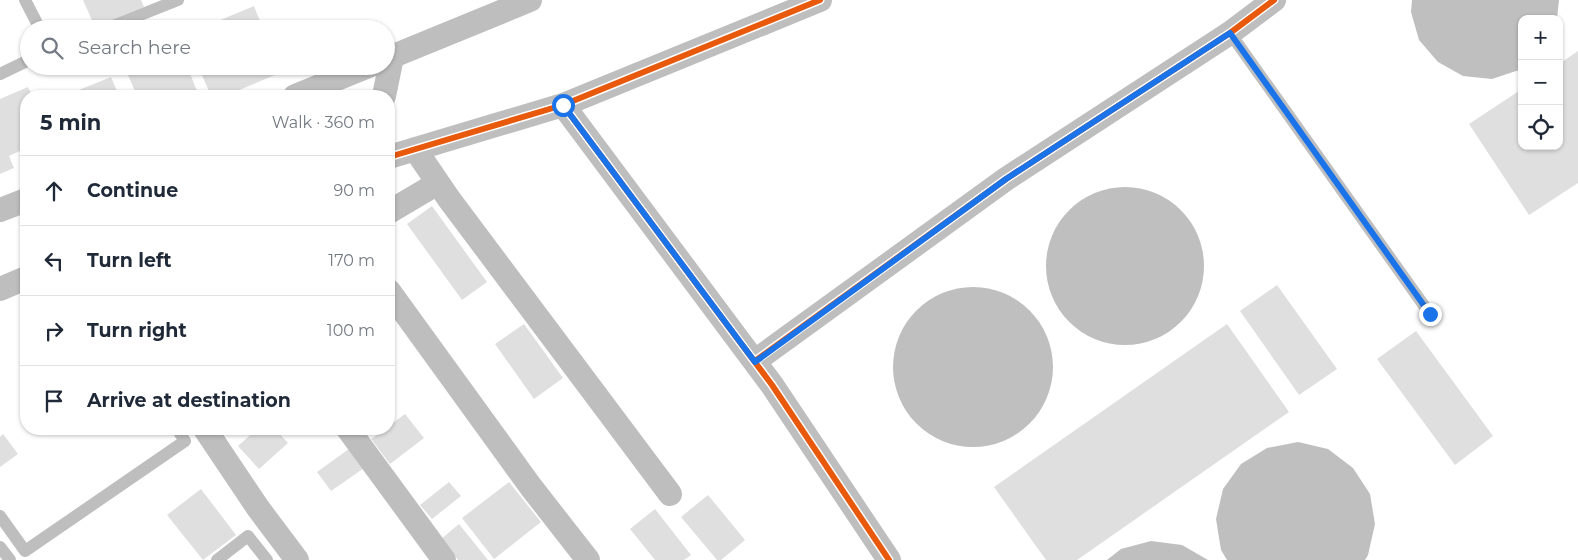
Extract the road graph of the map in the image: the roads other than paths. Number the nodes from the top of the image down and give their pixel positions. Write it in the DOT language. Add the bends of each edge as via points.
graph roads {
  1 [pos="25,0"];
  2 [pos="178,0"];
  3 [pos="530,0"];
  4 [pos="820,0"];
  5 [pos="1274,0"];
  6 [pos="35,20"];
  7 [pos="128,20"];
  8 [pos="1230,33"];
  9 [pos="395,56"];
  10 [pos="20,64"];
  11 [pos="0,74"];
  12 [pos="347,75"];
  13 [pos="387,75"];
  14 [pos="310,90"];
  15 [pos="385,90"];
  16 [pos="563,105"];
  17 [pos="415,149"];
  18 [pos="395,154"];
  19 [pos="438,183"];
  20 [pos="20,202"];
  21 [pos="395,208"];
  22 [pos="0,210"];
  23 [pos="20,281"];
  24 [pos="0,289"];
  25 [pos="395,299"];
  26 [pos="1430,314"];
  27 [pos="755,362"];
  28 [pos="181,435"];
  29 [pos="209,435"];
  30 [pos="352,435"];
  31 [pos="670,494"];
  32 [pos="0,516"];
  33 [pos="4,531"];
  34 [pos="0,547"];
  35 [pos="10,560"];
  36 [pos="217,560"];
  37 [pos="267,560"];
  38 [pos="297,560"];
  39 [pos="444,560"];
  40 [pos="588,560"];
  41 [pos="889,560"];
  1 -- 6 [label="lane"];
  2 -- 7 [label="lane"];
  3 -- 9 [label="street"];
  4 -- 16 [label="street"];
  5 -- 8 [label="street"];
  8 -- 26 [label="lane"];
  8 -- 27 [label="street" via="1006,179"];
  10 -- 11 [label="lane"];
  12 -- 14 [label="street"];
  13 -- 15 [label="street"];
  16 -- 17 [label="street"];
  16 -- 27 [label="street"];
  17 -- 18 [label="street"];
  17 -- 19 [label="street"];
  19 -- 21 [label="street"];
  19 -- 31 [label="street"];
  20 -- 22 [label="street"];
  23 -- 24 [label="street"];
  25 -- 40 [label="street" via="530,487"];
  27 -- 41 [label="street"];
  28 -- 33 [label="lane" via="185,441 24,550"];
  29 -- 38 [label="street"];
  30 -- 39 [label="street"];
  32 -- 33 [label="lane"];
  34 -- 35 [label="lane"];
  36 -- 37 [label="lane" via="248,536"];
}
